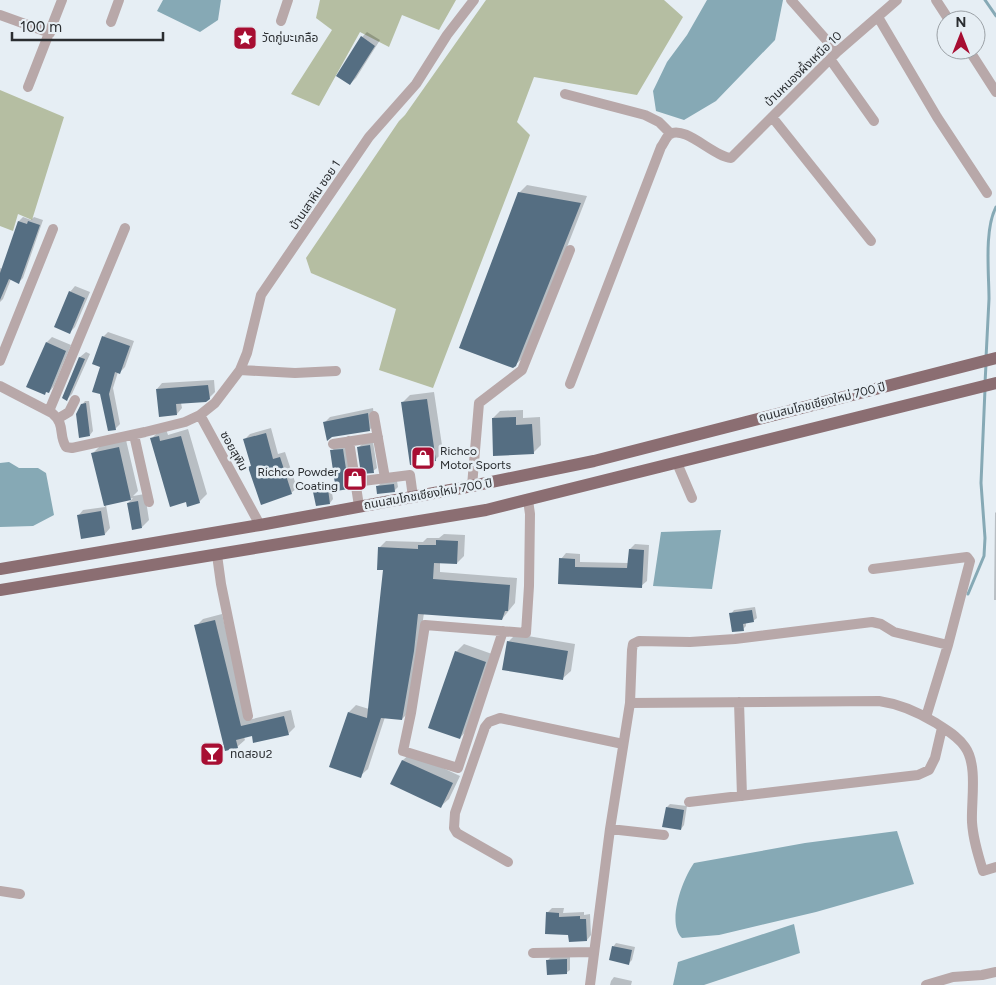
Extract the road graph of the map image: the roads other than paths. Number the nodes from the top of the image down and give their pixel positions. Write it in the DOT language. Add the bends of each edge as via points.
graph roads {
  1 [pos="62,0"];
  2 [pos="119,0"];
  3 [pos="288,0"];
  4 [pos="474,0"];
  5 [pos="791,0"];
  6 [pos="897,0"];
  7 [pos="0,15"];
  8 [pos="878,17"];
  9 [pos="281,21"];
  10 [pos="111,22"];
  11 [pos="50,33"];
  12 [pos="834,55"];
  13 [pos="975,60"];
  14 [pos="28,87"];
  15 [pos="996,92"];
  16 [pos="565,94"];
  17 [pos="772,117"];
  18 [pos="874,120"];
  19 [pos="671,134"];
  20 [pos="987,193"];
  21 [pos="125,228"];
  22 [pos="54,229"];
  23 [pos="870,241"];
  24 [pos="570,250"];
  25 [pos="996,358"];
  26 [pos="0,361"];
  27 [pos="240,370"];
  28 [pos="336,371"];
  29 [pos="996,383"];
  30 [pos="570,384"];
  31 [pos="0,386"];
  32 [pos="75,400"];
  33 [pos="49,411"];
  34 [pos="200,415"];
  35 [pos="374,416"];
  36 [pos="59,418"];
  37 [pos="134,435"];
  38 [pos="378,437"];
  39 [pos="349,442"];
  40 [pos="332,444"];
  41 [pos="677,463"];
  42 [pos="385,478"];
  43 [pos="355,482"];
  44 [pos="472,486"];
  45 [pos="413,497"];
  46 [pos="692,498"];
  47 [pos="528,500"];
  48 [pos="149,502"];
  49 [pos="359,506"];
  50 [pos="260,525"];
  51 [pos="217,555"];
  52 [pos="0,569"];
  53 [pos="873,569"];
  54 [pos="0,590"];
  55 [pos="503,631"];
  56 [pos="948,645"];
  57 [pos="739,702"];
  58 [pos="630,703"];
  59 [pos="248,716"];
  60 [pos="926,717"];
  61 [pos="942,728"];
  62 [pos="623,744"];
  63 [pos="742,796"];
  64 [pos="689,802"];
  65 [pos="610,829"];
  66 [pos="664,835"];
  67 [pos="508,862"];
  68 [pos="996,867"];
  69 [pos="0,891"];
  70 [pos="20,894"];
  71 [pos="594,952"];
  72 [pos="533,953"];
  73 [pos="996,972"];
  74 [pos="590,985"];
  75 [pos="926,985"];
  1 -- 11 [label="street"];
  2 -- 10 [label="street"];
  3 -- 9 [label="street"];
  4 -- 27 [label="street, บ้านเสาหิน ซอย 1" via="416,84 369,137 261,295 253,336"];
  5 -- 12 [label="street"];
  6 -- 8 [label="street, บ้านหนองผึ้งเหนือ 10"];
  7 -- 11 [label="street"];
  8 -- 12 [label="street, บ้านหนองผึ้งเหนือ 10"];
  8 -- 20 [label="street"];
  11 -- 14 [label="street"];
  12 -- 17 [label="street, บ้านหนองผึ้งเหนือ 10"];
  12 -- 18 [label="street"];
  13 -- 15 [label="street"];
  16 -- 19 [label="street" via="645,115 659,122"];
  17 -- 19 [label="street, บ้านหนองผึ้งเหนือ 10" via="729,158 686,135"];
  17 -- 23 [label="street"];
  19 -- 30 [label="street" via="661,147"];
  21 -- 33 [label="street"];
  22 -- 26 [label="street"];
  24 -- 44 [label="street" via="522,370 479,403"];
  25 -- 44 [label="main road, ถนนสมโภชเชียงใหม่ 700 ปี" via="594,461"];
  27 -- 28 [label="street"];
  27 -- 34 [label="street, บ้านเสาหิน ซอย 1" via="215,403"];
  29 -- 41 [label="main road, ถนนสมโภชเชียงใหม่ 700 ปี"];
  31 -- 33 [label="street"];
  32 -- 36 [label="street" via="69,412"];
  33 -- 36 [label="street"];
  34 -- 37 [label="street"];
  34 -- 50 [label="street, ซอยสุพิม"];
  35 -- 38 [label="street"];
  36 -- 37 [label="street" via="66,447"];
  37 -- 48 [label="street"];
  38 -- 39 [label="street"];
  38 -- 42 [label="street"];
  39 -- 40 [label="street"];
  39 -- 43 [label="street"];
  41 -- 46 [label="street"];
  41 -- 47 [label="main road, ถนนสมโภชเชียงใหม่ 700 ปี"];
  42 -- 43 [label="street"];
  42 -- 45 [label="street" via="410,475"];
  43 -- 49 [label="street"];
  44 -- 45 [label="main road, ถนนสมโภชเชียงใหม่ 700 ปี"];
  45 -- 49 [label="main road, ถนนสมโภชเชียงใหม่ 700 ปี"];
  47 -- 51 [label="main road, ถนนสมโภชเชียงใหม่ 700 ปี" via="486,510"];
  47 -- 55 [label="street" via="526,633"];
  49 -- 50 [label="main road, ถนนสมโภชเชียงใหม่ 700 ปี"];
  50 -- 52 [label="main road, ถนนสมโภชเชียงใหม่ 700 ปี"];
  51 -- 54 [label="main road, ถนนสมโภชเชียงใหม่ 700 ปี"];
  51 -- 59 [label="street"];
  53 -- 56 [label="street" via="969,559"];
  55 -- 55 [label="street" via="425,625 403,751 458,768"];
  56 -- 58 [label="street" via="894,632 872,622 735,639 639,641 633,644 632,650"];
  56 -- 60 [label="street"];
  57 -- 58 [label="street"];
  57 -- 60 [label="street" via="879,701 896,703"];
  57 -- 63 [label="street"];
  58 -- 62 [label="street"];
  60 -- 61 [label="street"];
  61 -- 63 [label="street" via="935,758 925,773"];
  61 -- 68 [label="street" via="958,738 970,757 972,824 977,852 983,871"];
  62 -- 65 [label="street"];
  62 -- 67 [label="street" via="500,718 489,722 455,813 454,828"];
  63 -- 64 [label="street"];
  65 -- 66 [label="street"];
  65 -- 71 [label="street"];
  69 -- 70 [label="street"];
  71 -- 72 [label="street"];
  71 -- 74 [label="street"];
  73 -- 75 [label="street" via="953,977"];
}
